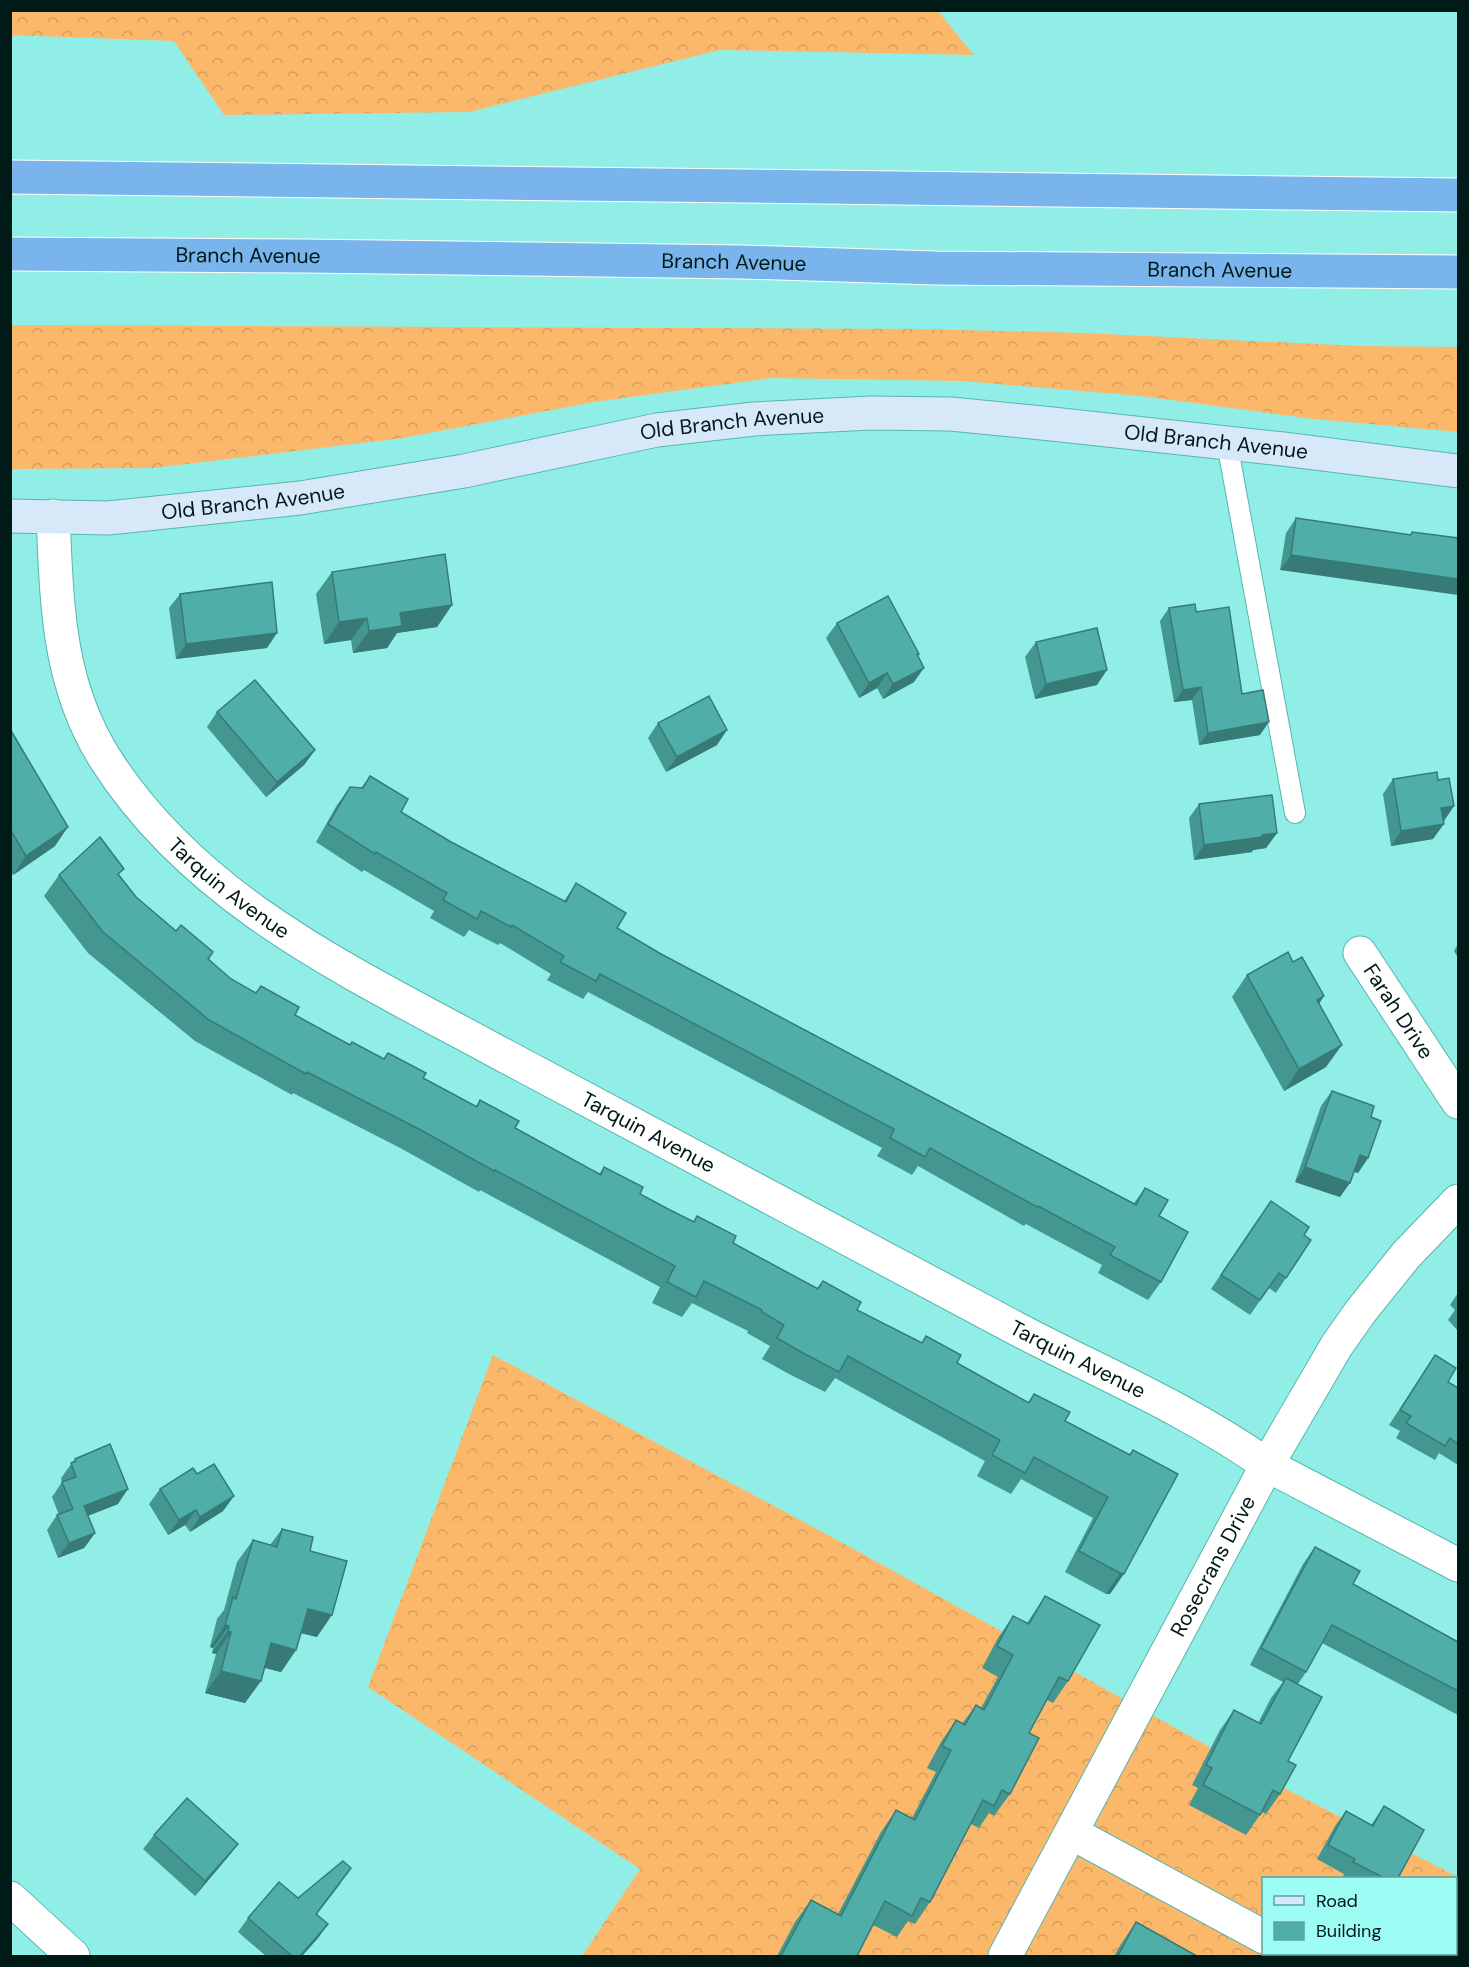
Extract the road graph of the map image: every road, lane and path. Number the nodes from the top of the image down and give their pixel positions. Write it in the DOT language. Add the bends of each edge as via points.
graph roads {
  1 [pos="10,177"];
  2 [pos="1458,195"];
  3 [pos="10,254"];
  4 [pos="1458,272"];
  5 [pos="1227,443"];
  6 [pos="1458,471"];
  7 [pos="10,516"];
  8 [pos="53,516"];
  9 [pos="1295,813"];
  10 [pos="1360,953"];
  11 [pos="1458,1101"];
  12 [pos="1458,1202"];
  13 [pos="1267,1465"];
  14 [pos="1458,1565"];
  15 [pos="1072,1833"];
  16 [pos="10,1898"];
  17 [pos="1262,1936"];
  18 [pos="73,1956"];
  19 [pos="1005,1956"];
  1 -- 2 [label="highway"];
  3 -- 4 [label="highway, Branch Avenue"];
  5 -- 6 [label="main road, Old Branch Avenue"];
  5 -- 8 [label="main road, Old Branch Avenue" via="951,414 872,413 754,419 657,430 464,471 300,498 108,518"];
  5 -- 9 [label="lane"];
  7 -- 8 [label="main road, Old Branch Avenue"];
  8 -- 13 [label="street, Tarquin Avenue" via="58,626 79,708 125,788 174,846 229,894 324,958 1195,1420"];
  10 -- 11 [label="street, Farah Drive"];
  12 -- 13 [label="street, Rosecrans Drive" via="1406,1255 1361,1311"];
  13 -- 14 [label="street, Tarquin Avenue"];
  13 -- 15 [label="street, Rosecrans Drive"];
  15 -- 17 [label="street"];
  15 -- 19 [label="street, Rosecrans Drive"];
  16 -- 18 [label="street"];
}
